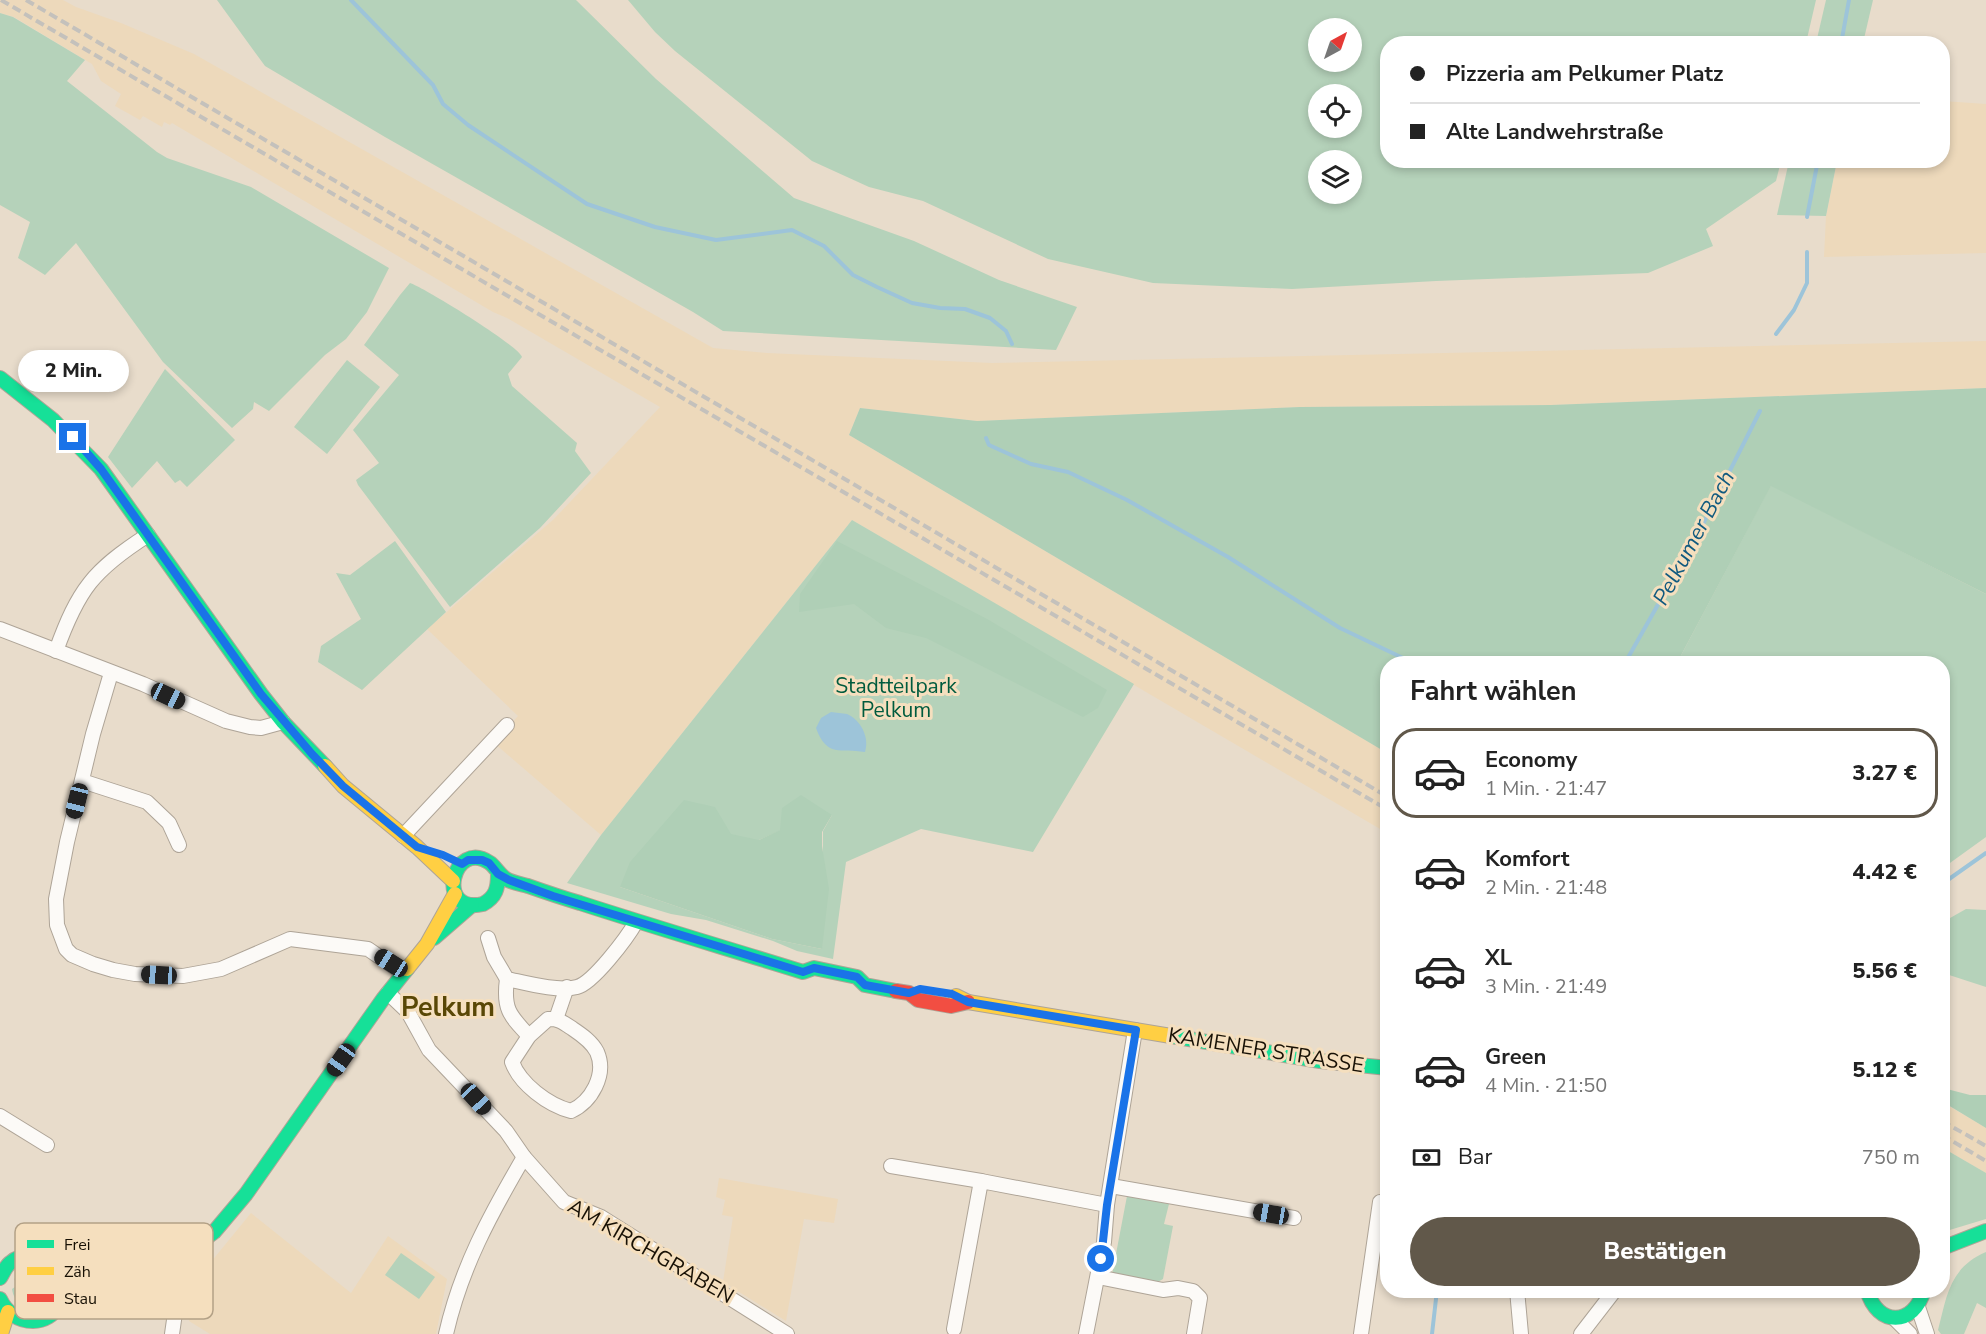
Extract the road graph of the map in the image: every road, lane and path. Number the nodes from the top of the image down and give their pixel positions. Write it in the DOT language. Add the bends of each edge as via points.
graph roads {
  1 [pos="0,378"];
  2 [pos="148,535"];
  3 [pos="0,629"];
  4 [pos="56,651"];
  5 [pos="111,673"];
  6 [pos="283,722"];
  7 [pos="507,725"];
  8 [pos="82,781"];
  9 [pos="403,836"];
  10 [pos="179,844"];
  11 [pos="417,847"];
  12 [pos="462,864"];
  13 [pos="498,874"];
  14 [pos="454,888"];
  15 [pos="505,896"];
  16 [pos="553,896"];
  17 [pos="472,905"];
  18 [pos="636,922"];
  19 [pos="488,938"];
  20 [pos="427,944"];
  21 [pos="403,973"];
  22 [pos="507,979"];
  23 [pos="567,987"];
  24 [pos="388,993"];
  25 [pos="556,1018"];
  26 [pos="1136,1030"];
  27 [pos="529,1036"];
  28 [pos="1380,1067"];
  29 [pos="0,1116"];
  30 [pos="46,1145"];
  31 [pos="524,1157"];
  32 [pos="891,1166"];
  33 [pos="981,1181"];
  34 [pos="1111,1186"];
  35 [pos="1380,1202"];
  36 [pos="1107,1205"];
  37 [pos="1294,1218"];
  38 [pos="209,1223"];
  39 [pos="1986,1231"];
  40 [pos="1950,1250"];
  41 [pos="15,1260"];
  42 [pos="2,1270"];
  43 [pos="1098,1277"];
  44 [pos="1518,1298"];
  45 [pos="1609,1298"];
  46 [pos="1868,1298"];
  47 [pos="1921,1298"];
  48 [pos="0,1299"];
  49 [pos="1918,1307"];
  50 [pos="8,1312"];
  51 [pos="15,1317"];
  52 [pos="1894,1318"];
  53 [pos="18,1319"];
  54 [pos="43,1319"];
  55 [pos="174,1319"];
  56 [pos="30,1322"];
  57 [pos="954,1329"];
  58 [pos="1,1334"];
  59 [pos="21,1334"];
  60 [pos="172,1334"];
  61 [pos="446,1334"];
  62 [pos="787,1334"];
  63 [pos="1086,1334"];
  64 [pos="1194,1334"];
  65 [pos="1361,1334"];
  66 [pos="1521,1334"];
  67 [pos="1581,1334"];
  68 [pos="1910,1334"];
  69 [pos="1927,1334"];
  1 -- 2 [label="main road" via="73,437"];
  2 -- 4 [label="street" via="93,577 67,620"];
  2 -- 6 [label="main road"];
  3 -- 4 [label="street"];
  4 -- 5 [label="street"];
  5 -- 6 [label="street" via="238,725 261,728"];
  5 -- 8 [label="street"];
  6 -- 9 [label="main road" via="343,786"];
  7 -- 9 [label="street"];
  8 -- 10 [label="street" via="147,802 169,823"];
  8 -- 21 [label="street" via="55,912 59,934 72,955 113,970 183,976 221,969 290,939 369,949"];
  9 -- 11 [label="main road"];
  11 -- 12 [label="main road"];
  11 -- 14 [label="main road"];
  12 -- 13 [label="main road" via="482,860"];
  12 -- 14 [label="main road" via="454,875"];
  13 -- 15 [label="main road" via="499,889"];
  13 -- 16 [label="main road, KAMENER STRASSE"];
  14 -- 17 [label="main road" via="465,903"];
  14 -- 20 [label="main road"];
  15 -- 16 [label="main road, KAMENER STRASSE"];
  15 -- 17 [label="main road"];
  16 -- 18 [label="main road, KAMENER STRASSE"];
  17 -- 20 [label="main road"];
  18 -- 23 [label="street" via="586,983"];
  18 -- 26 [label="main road, KAMENER STRASSE" via="803,972 814,968 857,977 865,985 909,993 920,989 952,994 968,1002"];
  19 -- 22 [label="street"];
  20 -- 21 [label="main road"];
  21 -- 24 [label="main road"];
  22 -- 23 [label="street"];
  22 -- 27 [label="street" via="509,1012"];
  23 -- 25 [label="street"];
  24 -- 31 [label="street, AM KIRCHGRABEN" via="408,1012 429,1050 506,1131"];
  24 -- 38 [label="main road" via="260,1175 229,1212"];
  25 -- 27 [label="street" via="548,1019"];
  25 -- 27 [label="street" via="590,1042 599,1060 592,1093 577,1108 562,1109 515,1072 512,1062"];
  26 -- 28 [label="main road, KAMENER STRASSE"];
  26 -- 34 [label="street"];
  29 -- 30 [label="street"];
  31 -- 61 [label="street" via="482,1231"];
  31 -- 62 [label="street, AM KIRCHGRABEN" via="564,1202 601,1217"];
  32 -- 33 [label="street"];
  33 -- 36 [label="street"];
  33 -- 57 [label="street"];
  34 -- 36 [label="street"];
  34 -- 37 [label="street"];
  35 -- 65 [label="street"];
  36 -- 43 [label="street"];
  39 -- 40 [label="main road" via="1966,1238"];
  41 -- 42 [label="main road"];
  43 -- 63 [label="street"];
  43 -- 64 [label="street" via="1163,1290 1193,1291 1200,1298"];
  44 -- 66 [label="street"];
  45 -- 67 [label="street"];
  46 -- 52 [label="main road" via="1878,1312"];
  47 -- 49 [label="main road"];
  48 -- 50 [label="main road"];
  49 -- 52 [label="main road" via="1908,1315"];
  49 -- 69 [label="street"];
  50 -- 51 [label="main road"];
  50 -- 58 [label="main road"];
  52 -- 68 [label="street"];
  53 -- 56 [label="main road"];
  54 -- 56 [label="main road"];
  55 -- 60 [label="street"];
  56 -- 59 [label="main road"];
}
